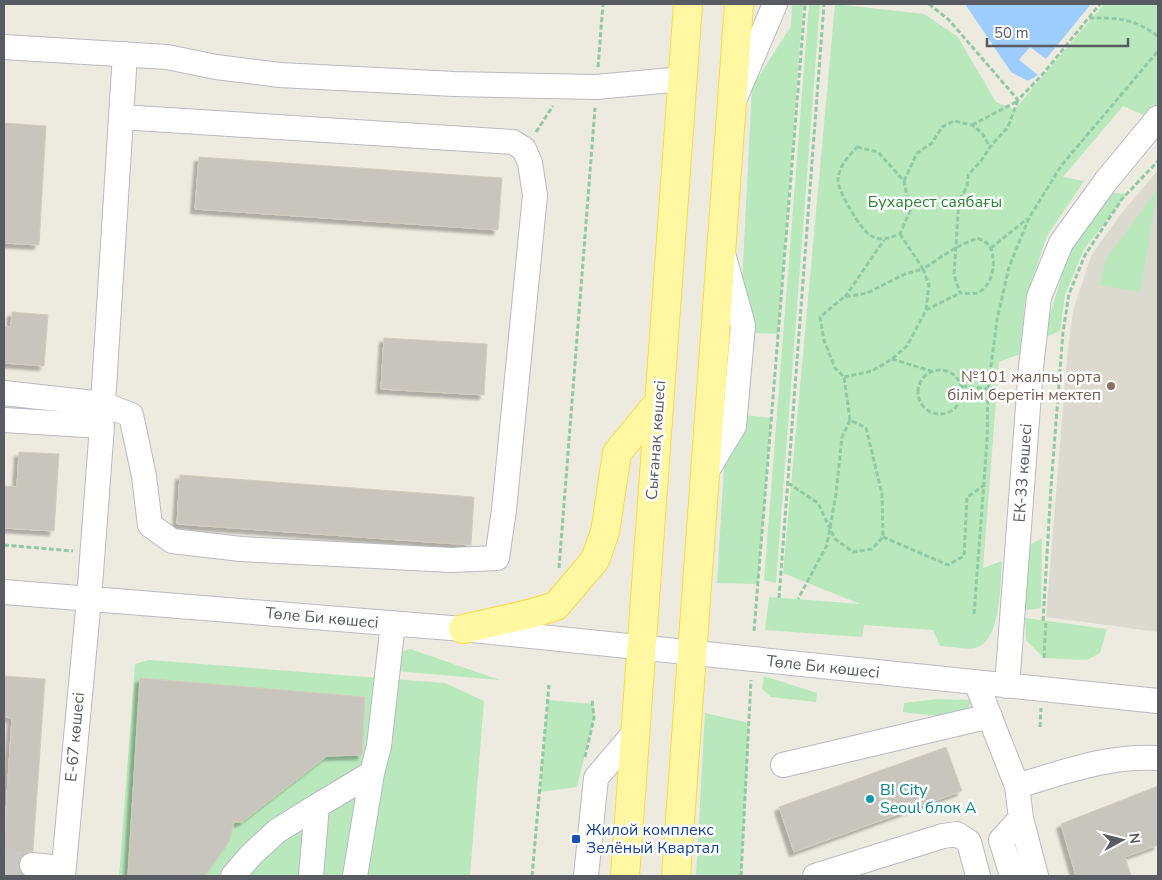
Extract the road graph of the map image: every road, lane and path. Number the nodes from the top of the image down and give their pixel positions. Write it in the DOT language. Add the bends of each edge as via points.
graph roads {
  1 [pos="603,4"];
  2 [pos="688,4"];
  3 [pos="739,4"];
  4 [pos="775,4"];
  5 [pos="804,4"];
  6 [pos="824,4"];
  7 [pos="929,4"];
  8 [pos="1100,4"];
  9 [pos="1089,18"];
  10 [pos="1158,36"];
  11 [pos="4,47"];
  12 [pos="125,54"];
  13 [pos="682,79"];
  14 [pos="566,87"];
  15 [pos="596,87"];
  16 [pos="1018,100"];
  17 [pos="732,106"];
  18 [pos="121,117"];
  19 [pos="1158,118"];
  20 [pos="972,125"];
  21 [pos="990,147"];
  22 [pos="524,149"];
  23 [pos="1158,161"];
  24 [pos="904,181"];
  25 [pos="1029,218"];
  26 [pos="900,234"];
  27 [pos="884,240"];
  28 [pos="955,248"];
  29 [pos="990,248"];
  30 [pos="923,269"];
  31 [pos="960,293"];
  32 [pos="844,297"];
  33 [pos="926,310"];
  34 [pos="892,359"];
  35 [pos="931,372"];
  36 [pos="844,377"];
  37 [pos="962,386"];
  38 [pos="988,389"];
  39 [pos="4,393"];
  40 [pos="658,403"];
  41 [pos="102,415"];
  42 [pos="4,420"];
  43 [pos="850,420"];
  44 [pos="788,483"];
  45 [pos="830,529"];
  46 [pos="883,537"];
  47 [pos="4,545"];
  48 [pos="92,553"];
  49 [pos="558,573"];
  50 [pos="4,592"];
  51 [pos="88,598"];
  52 [pos="779,598"];
  53 [pos="798,599"];
  54 [pos="974,614"];
  55 [pos="393,623"];
  56 [pos="463,629"];
  57 [pos="754,631"];
  58 [pos="641,648"];
  59 [pos="692,653"];
  60 [pos="1044,658"];
  61 [pos="752,672"];
  62 [pos="965,681"];
  63 [pos="549,685"];
  64 [pos="1007,686"];
  65 [pos="592,699"];
  66 [pos="1158,701"];
  67 [pos="1041,706"];
  68 [pos="990,716"];
  69 [pos="1040,728"];
  70 [pos="635,732"];
  71 [pos="1158,758"];
  72 [pos="584,762"];
  73 [pos="783,765"];
  74 [pos="372,773"];
  75 [pos="1017,786"];
  76 [pos="317,806"];
  77 [pos="1021,818"];
  78 [pos="32,865"];
  79 [pos="63,872"];
  80 [pos="233,876"];
  81 [pos="311,876"];
  82 [pos="355,876"];
  83 [pos="532,876"];
  84 [pos="586,876"];
  85 [pos="625,876"];
  86 [pos="676,876"];
  87 [pos="741,876"];
  88 [pos="815,876"];
  89 [pos="978,876"];
  90 [pos="1012,876"];
  91 [pos="1036,876"];
  1 -- 15 [label="path"];
  2 -- 13 [label="main road, Сығанақ көшесі"];
  3 -- 17 [label="main road"];
  4 -- 17 [label="street"];
  5 -- 57 [label="path"];
  6 -- 44 [label="path"];
  7 -- 16 [label="path" via="949,20"];
  8 -- 9 [label="path"];
  9 -- 10 [label="path" via="1123,18"];
  9 -- 16 [label="path"];
  11 -- 12 [label="street"];
  12 -- 14 [label="street" via="167,57 280,75"];
  12 -- 18 [label="street, Е-67 көшесі"];
  13 -- 15 [label="street"];
  13 -- 40 [label="main road, Сығанақ көшесі"];
  14 -- 15 [label="street"];
  14 -- 22 [label="path"];
  15 -- 49 [label="path"];
  16 -- 20 [label="path"];
  16 -- 21 [label="path" via="1008,128"];
  17 -- 59 [label="main road"];
  18 -- 22 [label="street" via="513,142"];
  18 -- 41 [label="street, Е-67 көшесі"];
  19 -- 64 [label="street, ЕК-33 көшесі" via="1060,244 1039,297"];
  20 -- 21 [label="path" via="982,133"];
  20 -- 24 [label="path" via="954,121 942,127 932,143 917,153"];
  21 -- 28 [label="path" via="968,175 967,188 959,200"];
  22 -- 41 [label="street" via="530,163 535,195 497,558 441,560 172,542 150,525 131,415"];
  23 -- 60 [label="path" via="1122,199 1085,255 1069,294 1051,487"];
  24 -- 26 [label="path" via="910,211"];
  24 -- 27 [label="path" via="878,152 857,148 843,162 838,182 850,210 869,235"];
  25 -- 29 [label="path"];
  26 -- 27 [label="path"];
  26 -- 30 [label="path"];
  27 -- 32 [label="path"];
  28 -- 29 [label="path" via="977,238"];
  28 -- 30 [label="path"];
  28 -- 31 [label="path" via="954,275"];
  29 -- 31 [label="path" via="993,269 989,284 976,293"];
  30 -- 32 [label="path" via="867,293"];
  30 -- 33 [label="path" via="928,286"];
  31 -- 33 [label="path"];
  32 -- 36 [label="path" via="820,317 824,340 835,368"];
  33 -- 34 [label="path" via="907,346"];
  34 -- 35 [label="path"];
  34 -- 36 [label="path" via="872,371"];
  35 -- 37 [label="path" via="938,369 953,373"];
  35 -- 37 [label="path" via="924,376 918,390 919,398 928,410 942,414 956,408 963,394"];
  36 -- 43 [label="path"];
  37 -- 38 [label="path"];
  39 -- 41 [label="street"];
  40 -- 56 [label="main road" via="617,453 605,532 595,560 556,606"];
  40 -- 58 [label="main road, Сығанақ көшесі"];
  41 -- 42 [label="street"];
  41 -- 48 [label="street, Е-67 көшесі"];
  43 -- 45 [label="path" via="842,437"];
  43 -- 46 [label="path" via="866,428 882,494"];
  44 -- 45 [label="path" via="818,502"];
  44 -- 52 [label="path"];
  45 -- 46 [label="path" via="835,539 853,552 872,549"];
  45 -- 53 [label="path" via="827,545"];
  46 -- 54 [label="path" via="948,565 964,556 967,497 983,486"];
  47 -- 48 [label="path"];
  48 -- 51 [label="street, Е-67 көшесі"];
  50 -- 51 [label="street, Төле Би көшесі"];
  51 -- 55 [label="street, Төле Би көшесі"];
  51 -- 79 [label="street, Е-67 көшесі"];
  55 -- 56 [label="street, Төле Би көшесі"];
  55 -- 74 [label="street" via="379,746"];
  56 -- 58 [label="street, Төле Би көшесі"];
  58 -- 59 [label="street, Төле Би көшесі"];
  58 -- 70 [label="main road, Сығанақ көшесі"];
  59 -- 62 [label="street, Төле Би көшесі"];
  59 -- 86 [label="main road"];
  61 -- 87 [label="path"];
  62 -- 64 [label="street, Төле Би көшесі"];
  62 -- 68 [label="street"];
  63 -- 83 [label="path"];
  64 -- 66 [label="street, Төле Би көшесі"];
  65 -- 72 [label="path" via="594,718"];
  67 -- 69 [label="path"];
  68 -- 73 [label="street"];
  68 -- 75 [label="street"];
  70 -- 84 [label="street" via="596,778"];
  70 -- 85 [label="main road, Сығанақ көшесі"];
  71 -- 75 [label="street" via="1099,762"];
  74 -- 76 [label="street"];
  74 -- 82 [label="street"];
  75 -- 77 [label="street"];
  76 -- 80 [label="street" via="277,831"];
  76 -- 81 [label="street"];
  77 -- 90 [label="street" via="1001,840"];
  77 -- 91 [label="street"];
  78 -- 79 [label="street"];
  88 -- 89 [label="street" via="942,836 958,834 969,842"];
}
